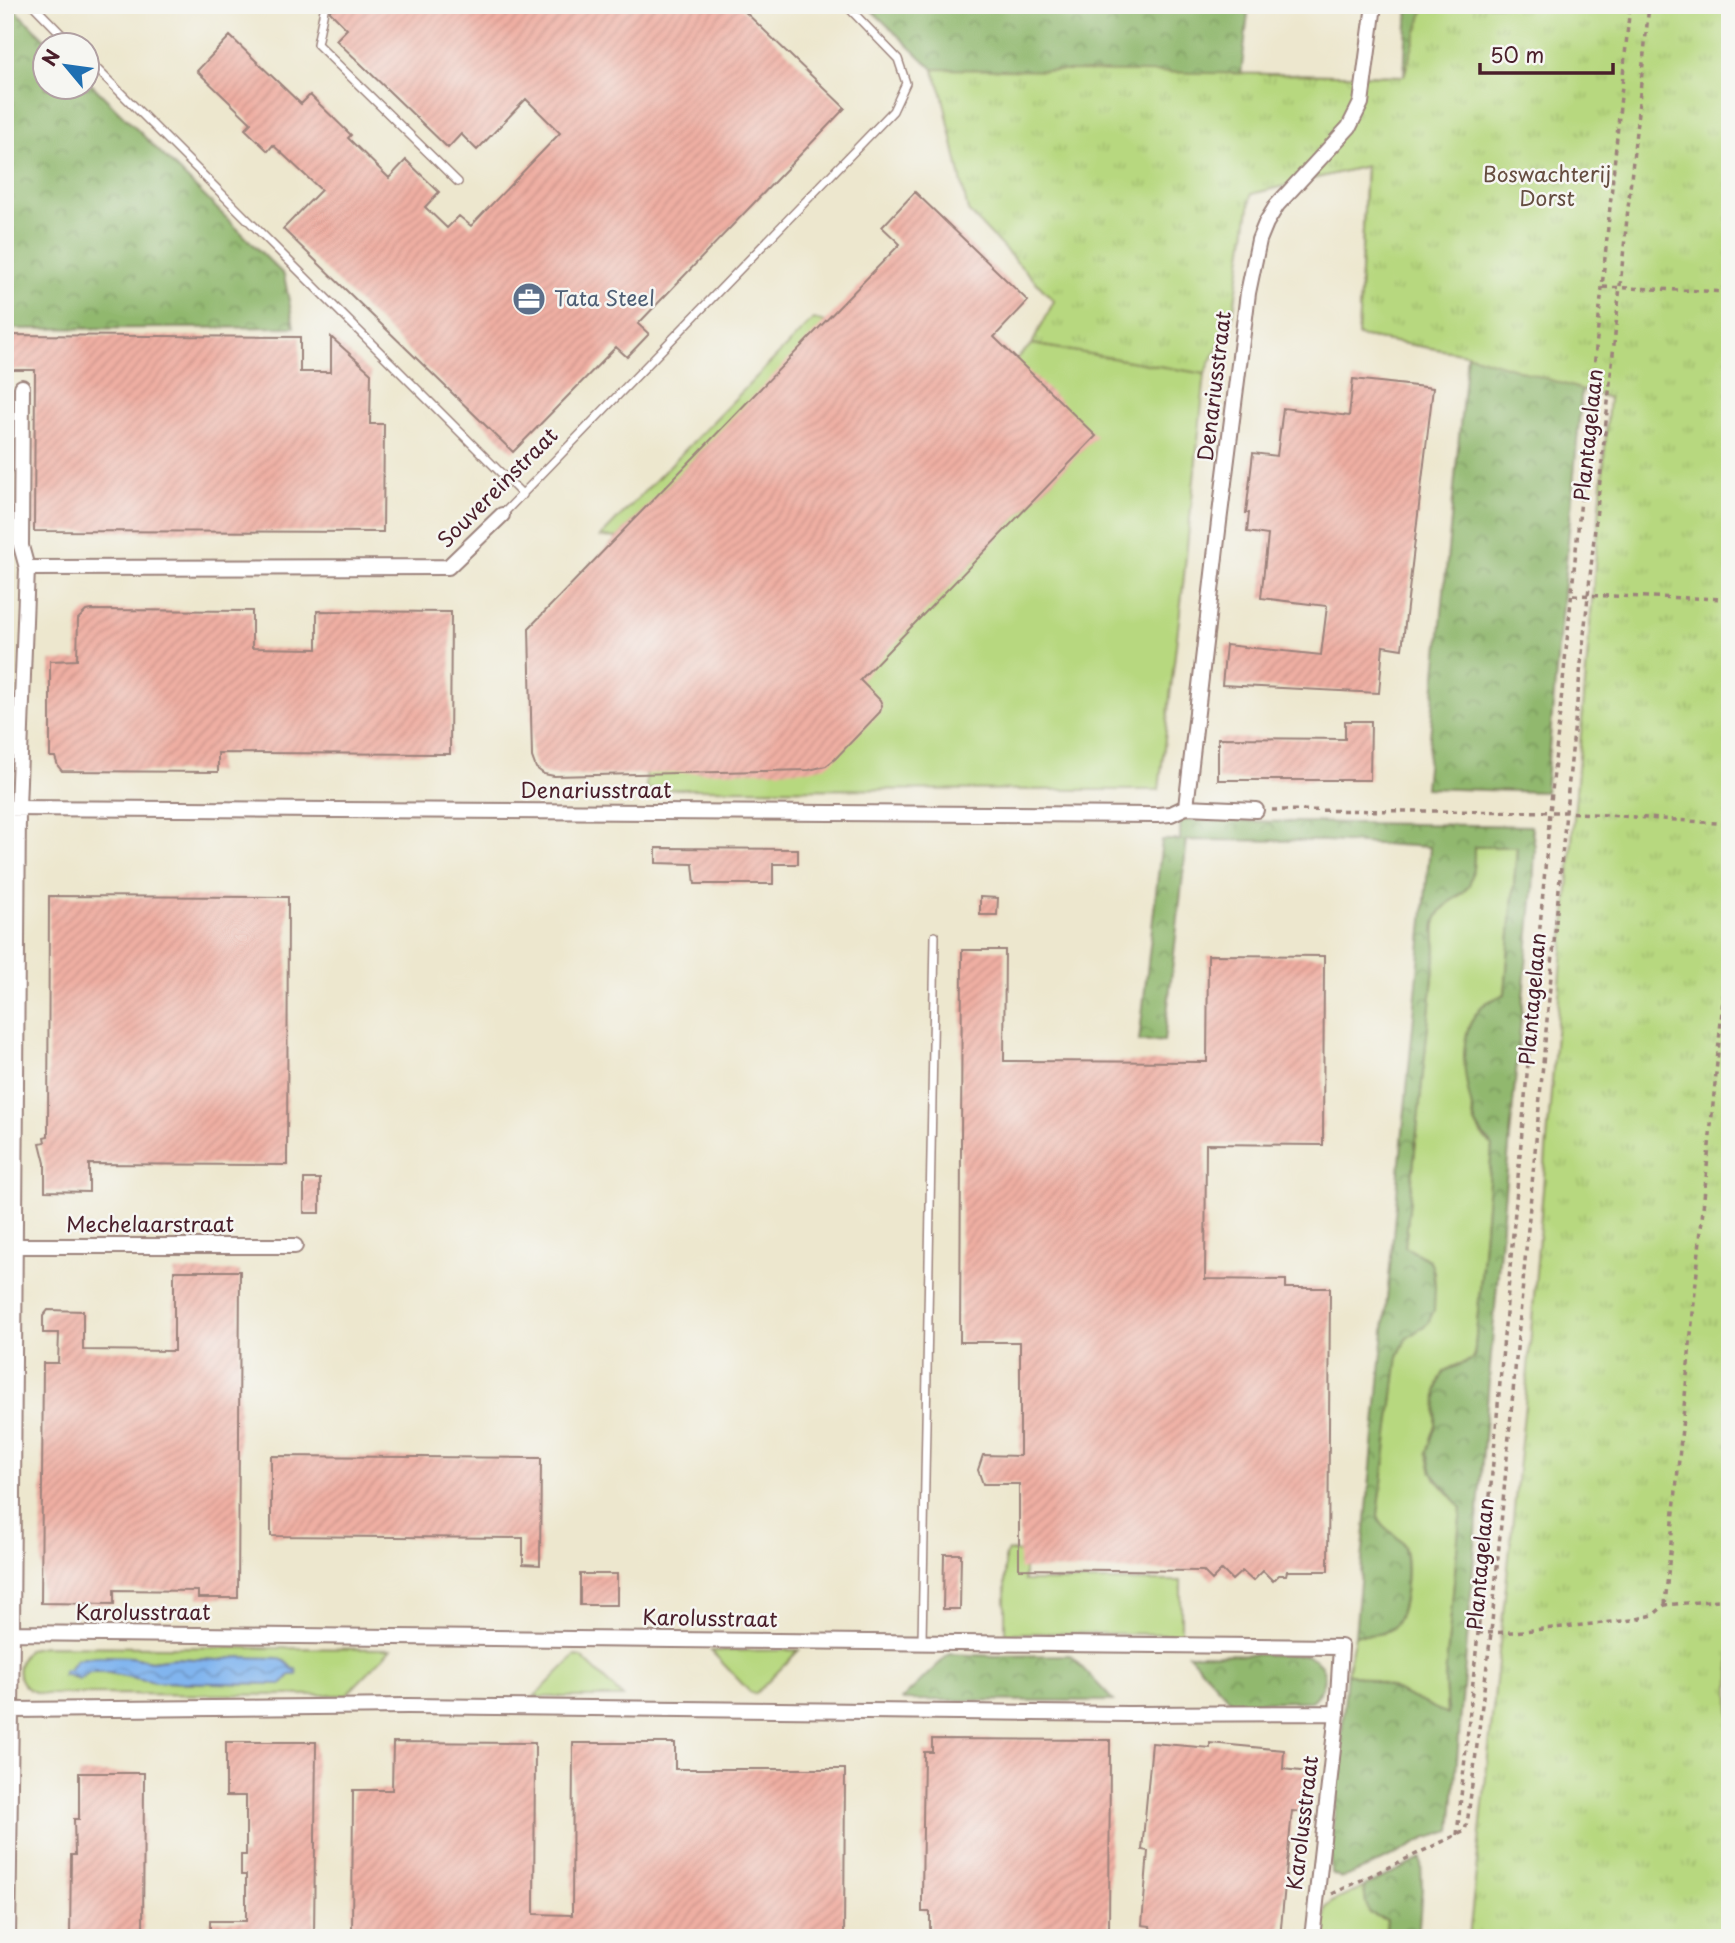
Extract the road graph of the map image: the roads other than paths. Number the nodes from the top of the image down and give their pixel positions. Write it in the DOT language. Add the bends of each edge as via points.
graph roads {
  1 [pos="33,5"];
  2 [pos="325,5"];
  3 [pos="846,5"];
  4 [pos="1374,5"];
  5 [pos="59,32"];
  6 [pos="102,74"];
  7 [pos="458,182"];
  8 [pos="22,387"];
  9 [pos="523,495"];
  10 [pos="502,515"];
  11 [pos="27,568"];
  12 [pos="1186,807"];
  13 [pos="12,808"];
  14 [pos="1256,810"];
  15 [pos="935,936"];
  16 [pos="10,1246"];
  17 [pos="295,1246"];
  18 [pos="12,1633"];
  19 [pos="922,1643"];
  20 [pos="11,1710"];
  21 [pos="1337,1713"];
  22 [pos="8,1938"];
  23 [pos="1312,1938"];
  1 -- 5 [label="lane"];
  2 -- 7 [label="lane" via="317,44"];
  3 -- 9 [label="lane, Souvereinstraat" via="898,59 906,83 893,111"];
  4 -- 12 [label="street, Denariusstraat" via="1361,103 1349,127 1277,205 1259,240 1248,293"];
  6 -- 9 [label="lane"];
  8 -- 11 [label="street" via="21,546"];
  9 -- 10 [label="lane, Souvereinstraat"];
  10 -- 11 [label="street, Souvereinstraat" via="448,567"];
  11 -- 13 [label="street"];
  12 -- 13 [label="street, Denariusstraat" via="1157,815"];
  12 -- 14 [label="street, Denariusstraat"];
  13 -- 16 [label="street"];
  15 -- 19 [label="lane"];
  16 -- 17 [label="street, Mechelaarstraat"];
  16 -- 18 [label="street"];
  18 -- 19 [label="street, Karolusstraat"];
  18 -- 20 [label="street"];
  19 -- 21 [label="street, Karolusstraat" via="1341,1647"];
  20 -- 21 [label="street" via="408,1706"];
  20 -- 22 [label="street"];
  21 -- 23 [label="street, Karolusstraat"];
}
